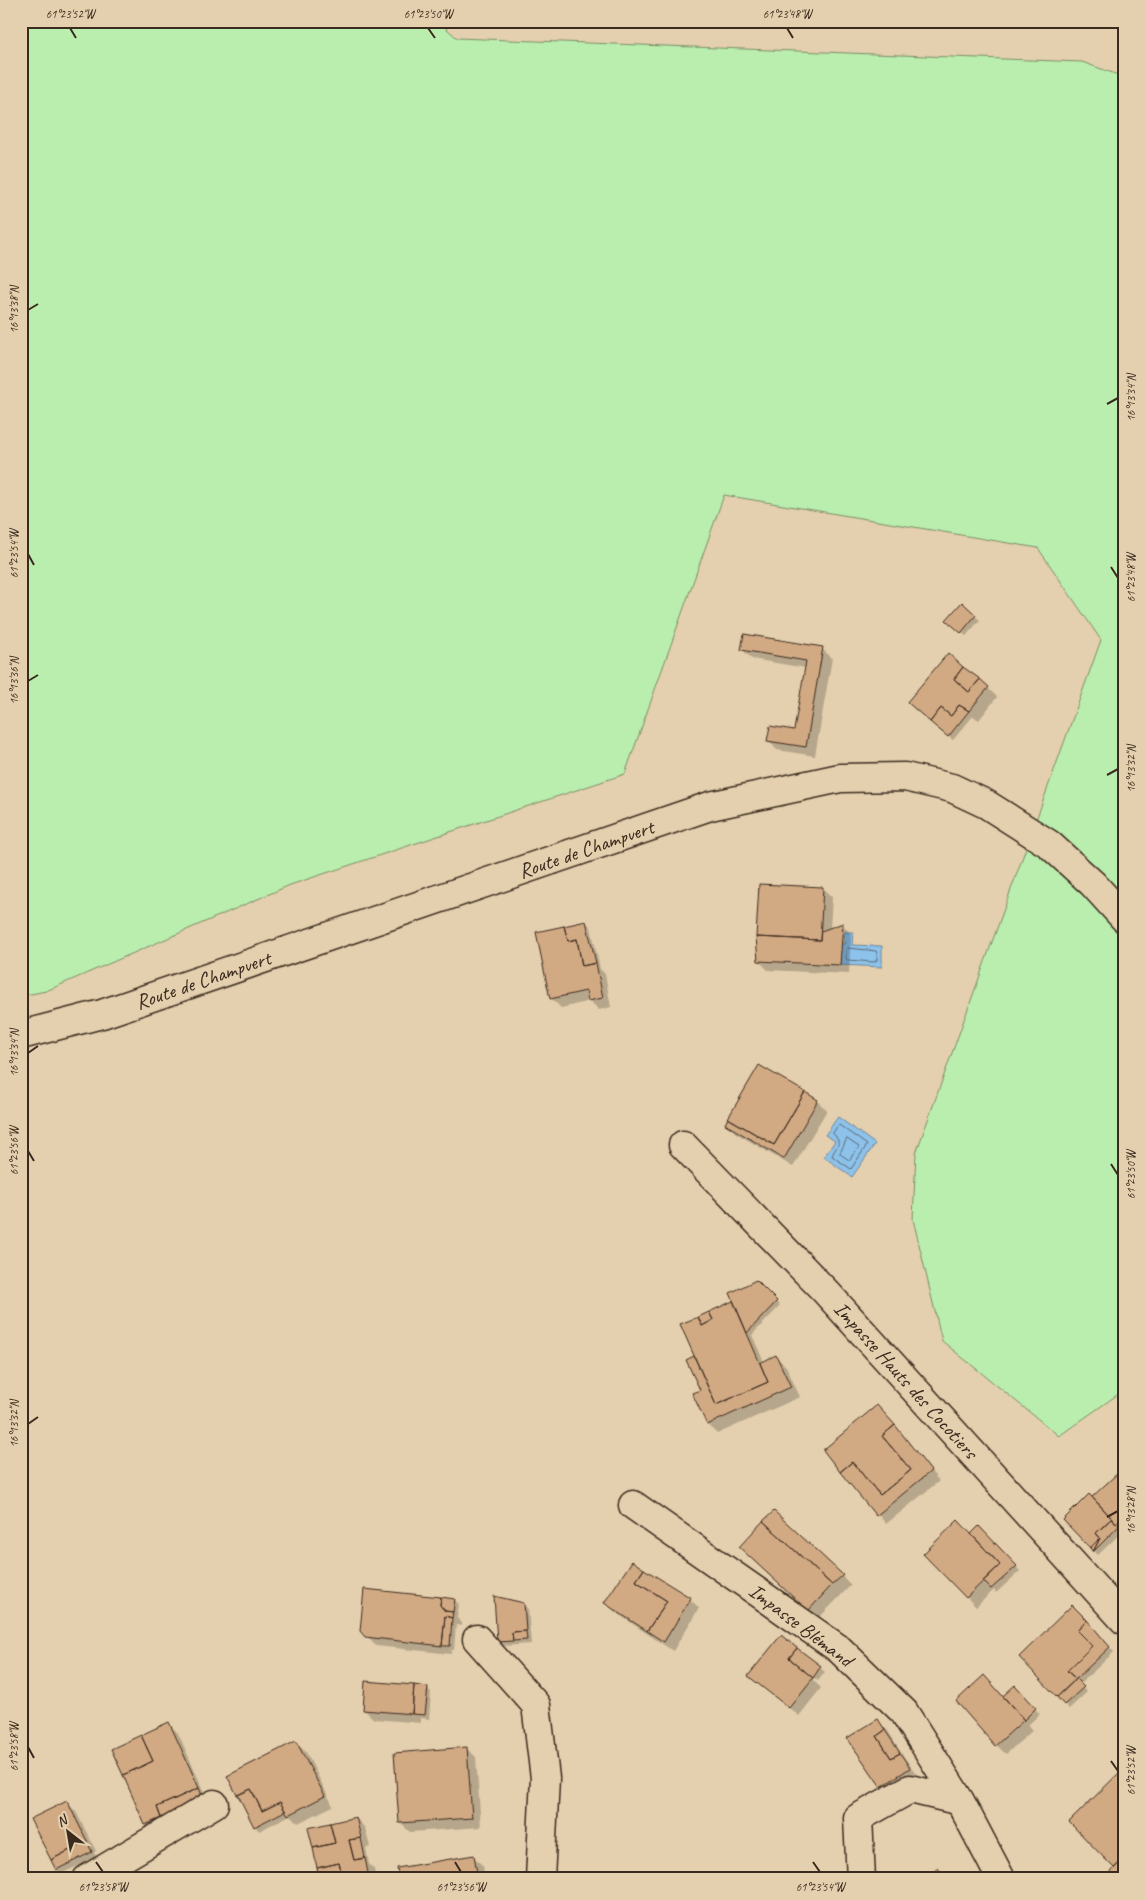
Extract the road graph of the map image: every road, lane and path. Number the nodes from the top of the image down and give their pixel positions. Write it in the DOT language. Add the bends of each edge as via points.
graph roads {
  1 [pos="1124,918"];
  2 [pos="21,1035"];
  3 [pos="684,1145"];
  4 [pos="632,1505"];
  5 [pos="1124,1620"];
  6 [pos="477,1639"];
  7 [pos="960,1801"];
  8 [pos="214,1804"];
  9 [pos="87,1879"];
  10 [pos="540,1879"];
  11 [pos="860,1879"];
  12 [pos="1000,1879"];
  1 -- 2 [label="street, Route de Champvert" via="1049,844 986,804 952,788 905,777 840,778 710,806 102,1014"];
  3 -- 5 [label="street, Impasse Hauts des Cocotiers" via="834,1300"];
  4 -- 7 [label="street, Impasse Blémand" via="839,1648 904,1712"];
  6 -- 10 [label="street" via="536,1705 545,1778"];
  7 -- 11 [label="street" via="910,1789 858,1818"];
  7 -- 12 [label="street, Impasse Blémand"];
  8 -- 9 [label="street"];
}
